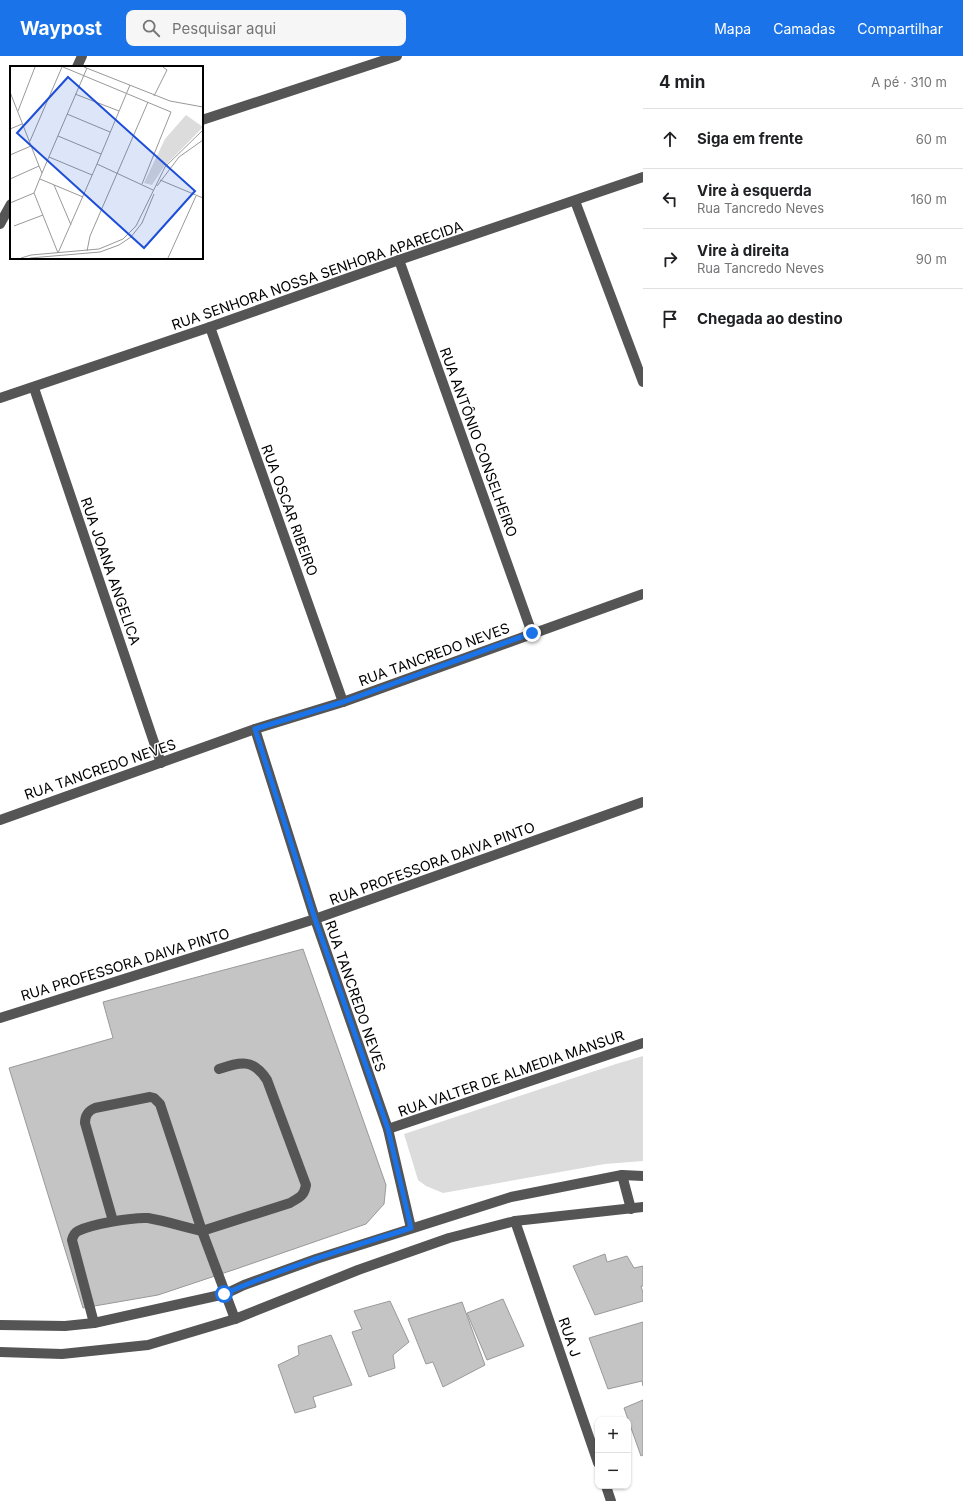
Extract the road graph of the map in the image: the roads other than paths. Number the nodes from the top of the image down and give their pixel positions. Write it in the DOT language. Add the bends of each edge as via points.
graph roads {
  1 [pos="82,56"];
  2 [pos="397,56"];
  3 [pos="77,66"];
  4 [pos="203,120"];
  5 [pos="643,177"];
  6 [pos="575,201"];
  7 [pos="10,205"];
  8 [pos="1,217"];
  9 [pos="399,260"];
  10 [pos="210,327"];
  11 [pos="643,382"];
  12 [pos="34,388"];
  13 [pos="0,398"];
  14 [pos="643,594"];
  15 [pos="532,633"];
  16 [pos="343,702"];
  17 [pos="255,729"];
  18 [pos="161,763"];
  19 [pos="643,802"];
  20 [pos="0,820"];
  21 [pos="315,919"];
  22 [pos="0,1018"];
  23 [pos="643,1043"];
  24 [pos="219,1069"];
  25 [pos="388,1129"];
  26 [pos="622,1175"];
  27 [pos="643,1176"];
  28 [pos="643,1207"];
  29 [pos="631,1209"];
  30 [pos="113,1221"];
  31 [pos="515,1221"];
  32 [pos="411,1228"];
  33 [pos="202,1230"];
  34 [pos="224,1294"];
  35 [pos="235,1319"];
  36 [pos="94,1323"];
  37 [pos="0,1325"];
  38 [pos="0,1352"];
  39 [pos="595,1454"];
  40 [pos="607,1489"];
  41 [pos="611,1501"];
  1 -- 3 [label="street"];
  2 -- 4 [label="street"];
  5 -- 6 [label="street, RUA SENHORA NOSSA SENHORA APARECIDA"];
  6 -- 9 [label="street, RUA SENHORA NOSSA SENHORA APARECIDA"];
  6 -- 11 [label="street"];
  7 -- 8 [label="street"];
  9 -- 10 [label="street, RUA SENHORA NOSSA SENHORA APARECIDA"];
  9 -- 15 [label="street, RUA ANTÔNIO CONSELHEIRO"];
  10 -- 12 [label="street, RUA SENHORA NOSSA SENHORA APARECIDA"];
  10 -- 16 [label="street, RUA OSCAR RIBEIRO"];
  12 -- 13 [label="street, RUA SENHORA NOSSA SENHORA APARECIDA"];
  12 -- 18 [label="street, RUA JOANA ANGELICA"];
  14 -- 15 [label="street, RUA TANCREDO NEVES"];
  15 -- 16 [label="street, RUA TANCREDO NEVES"];
  16 -- 17 [label="street, RUA TANCREDO NEVES"];
  17 -- 18 [label="street, RUA TANCREDO NEVES"];
  17 -- 21 [label="street, RUA TANCREDO NEVES"];
  18 -- 20 [label="street, RUA TANCREDO NEVES"];
  19 -- 21 [label="street, RUA PROFESSORA DAIVA PINTO"];
  21 -- 22 [label="street, RUA PROFESSORA DAIVA PINTO"];
  21 -- 25 [label="street, RUA TANCREDO NEVES"];
  23 -- 25 [label="street, RUA VALTER DE ALMEDIA MANSUR"];
  24 -- 33 [label="street" via="247,1063 263,1073 306,1185 305,1192 290,1203"];
  25 -- 32 [label="street, RUA TANCREDO NEVES"];
  26 -- 27 [label="street"];
  26 -- 29 [label="street"];
  26 -- 32 [label="street" via="511,1197"];
  28 -- 29 [label="street"];
  29 -- 31 [label="street"];
  30 -- 33 [label="street" via="147,1218"];
  30 -- 33 [label="street" via="85,1118 87,1113 95,1108 150,1097 160,1104"];
  30 -- 36 [label="street" via="79,1230 74,1233 72,1240"];
  31 -- 35 [label="street" via="449,1238 366,1267"];
  31 -- 39 [label="street, RUA J"];
  32 -- 34 [label="street" via="316,1259"];
  33 -- 34 [label="street"];
  34 -- 35 [label="street"];
  34 -- 36 [label="street"];
  35 -- 38 [label="street" via="148,1345 62,1354"];
  36 -- 37 [label="street" via="65,1326"];
  40 -- 41 [label="street"];
}
